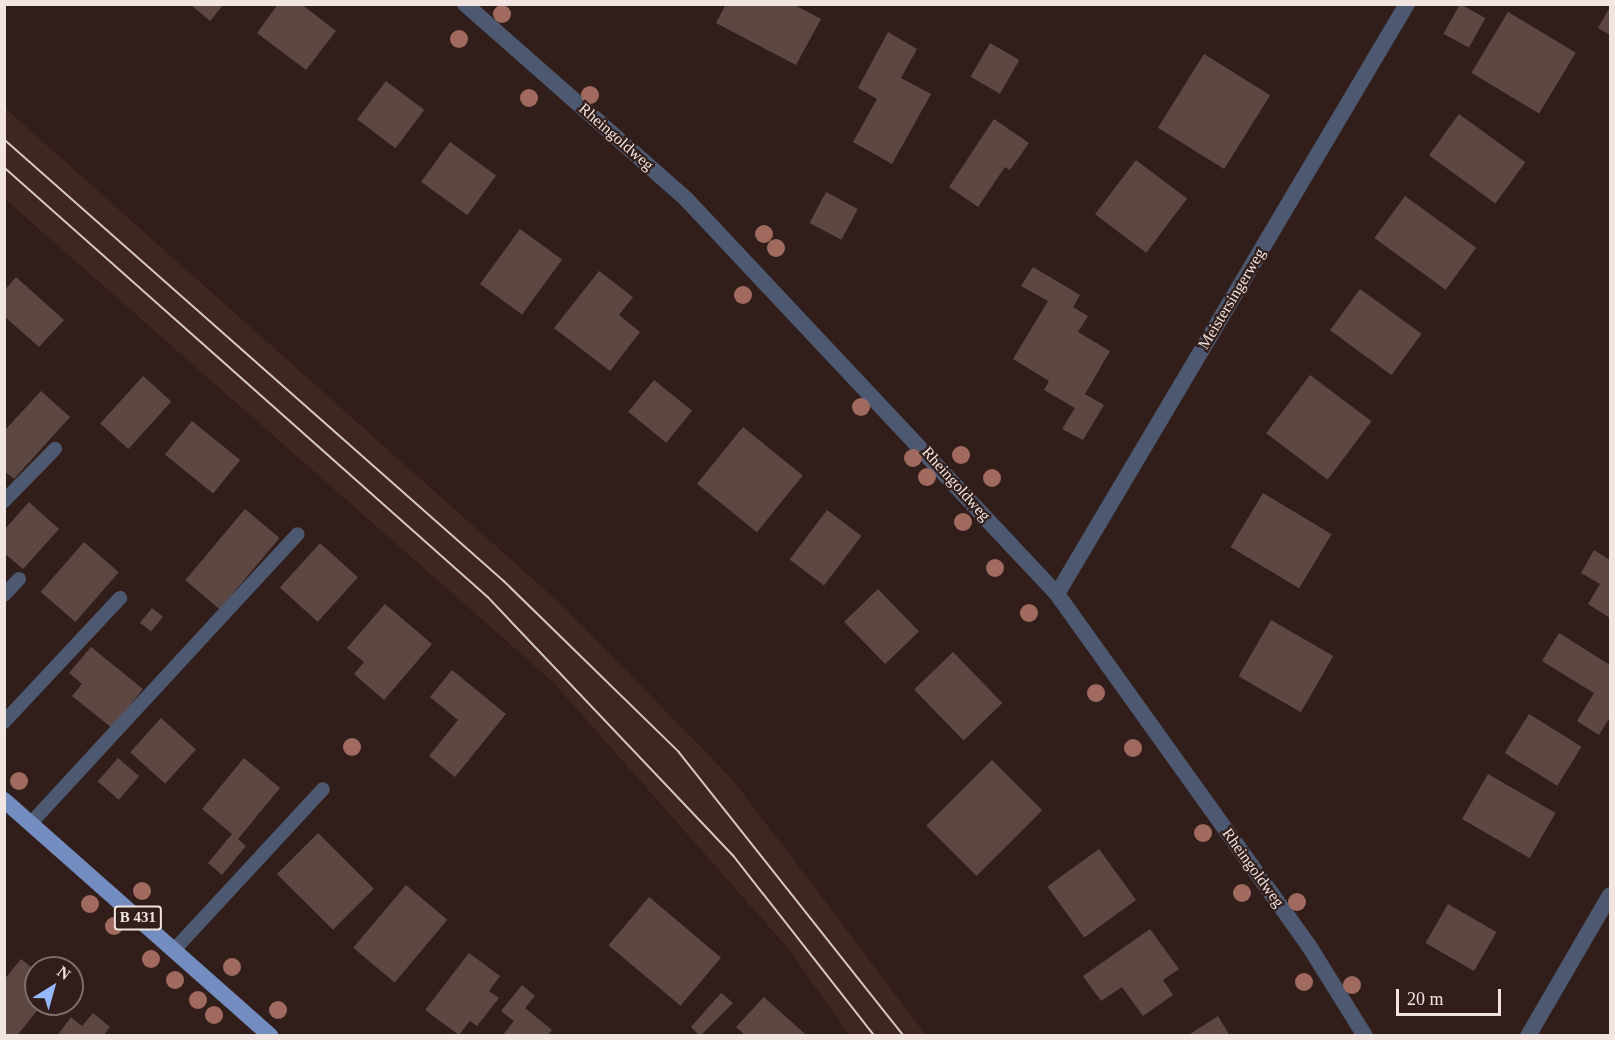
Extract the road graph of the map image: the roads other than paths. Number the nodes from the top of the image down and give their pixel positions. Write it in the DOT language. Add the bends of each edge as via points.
graph roads {
  1 [pos="465,4"];
  2 [pos="1407,4"];
  3 [pos="55,448"];
  4 [pos="4,501"];
  5 [pos="298,534"];
  6 [pos="19,579"];
  7 [pos="1057,594"];
  8 [pos="4,595"];
  9 [pos="120,598"];
  10 [pos="4,722"];
  11 [pos="323,789"];
  12 [pos="4,800"];
  13 [pos="31,823"];
  14 [pos="1611,895"];
  15 [pos="174,950"];
  16 [pos="271,1035"];
  17 [pos="1365,1035"];
  18 [pos="1528,1035"];
  1 -- 7 [label="street, Rheingoldweg" via="687,200"];
  2 -- 7 [label="street, Meistersingerweg"];
  3 -- 4 [label="lane"];
  5 -- 13 [label="lane"];
  6 -- 8 [label="lane"];
  7 -- 17 [label="street, Rheingoldweg" via="1309,946"];
  9 -- 10 [label="lane"];
  11 -- 15 [label="lane"];
  12 -- 13 [label="main road, B 431"];
  13 -- 15 [label="main road, B 431"];
  14 -- 18 [label="street"];
  15 -- 16 [label="main road, B 431"];
}
